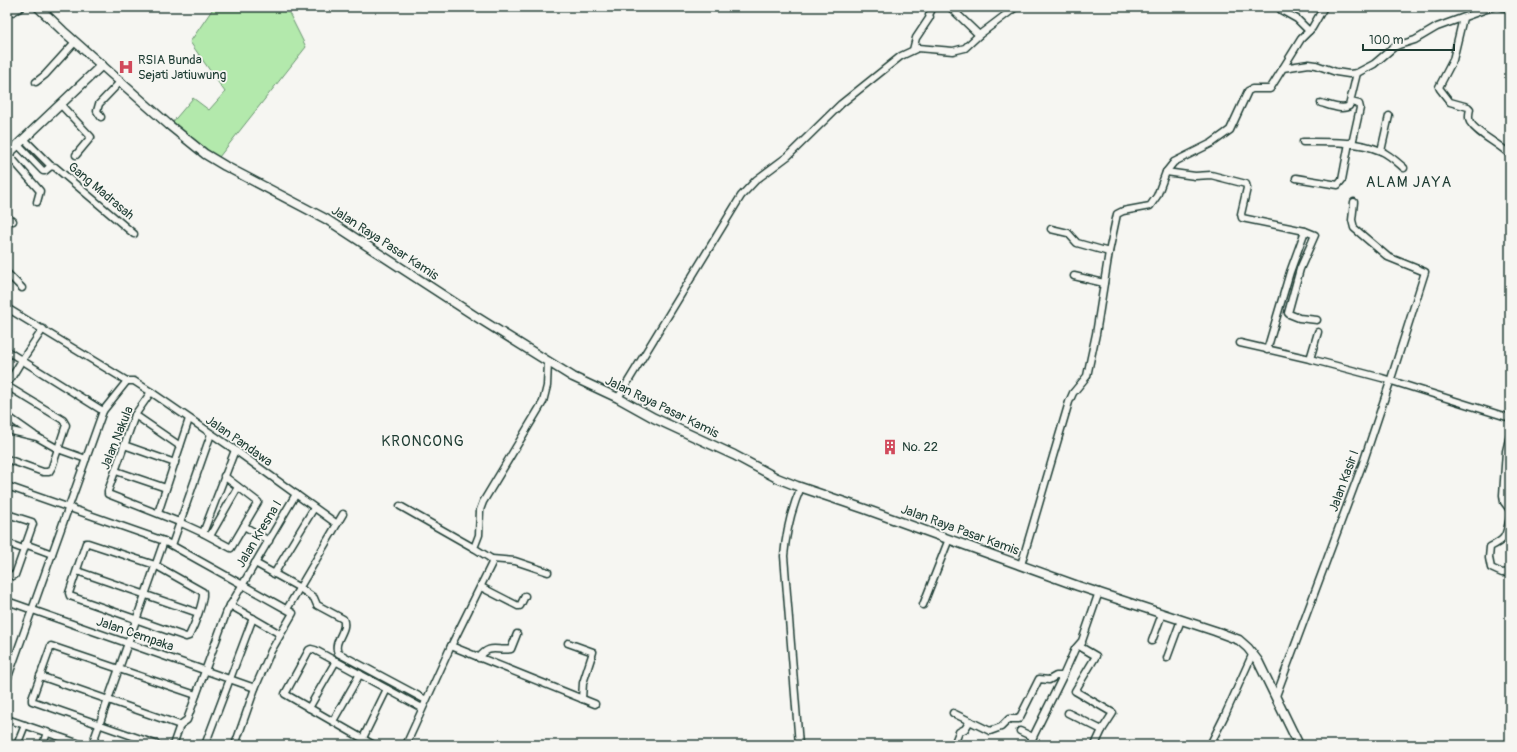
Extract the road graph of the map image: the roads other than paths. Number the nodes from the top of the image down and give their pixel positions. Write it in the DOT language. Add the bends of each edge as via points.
graph roads {
  1 [pos="19,7"];
  2 [pos="38,7"];
  3 [pos="933,7"];
  4 [pos="950,7"];
  5 [pos="1016,7"];
  6 [pos="1324,7"];
  7 [pos="1492,7"];
  8 [pos="1502,7"];
  9 [pos="1510,9"];
  10 [pos="1280,10"];
  11 [pos="7,13"];
  12 [pos="1463,18"];
  13 [pos="1309,31"];
  14 [pos="979,35"];
  15 [pos="75,42"];
  16 [pos="913,50"];
  17 [pos="102,65"];
  18 [pos="1283,68"];
  19 [pos="1358,72"];
  20 [pos="121,81"];
  21 [pos="36,82"];
  22 [pos="1351,102"];
  23 [pos="1321,103"];
  24 [pos="61,105"];
  25 [pos="1390,116"];
  26 [pos="101,117"];
  27 [pos="24,139"];
  28 [pos="1303,142"];
  29 [pos="1350,144"];
  30 [pos="18,145"];
  31 [pos="1381,151"];
  32 [pos="7,154"];
  33 [pos="76,155"];
  34 [pos="1510,155"];
  35 [pos="51,166"];
  36 [pos="1404,168"];
  37 [pos="1166,172"];
  38 [pos="1296,178"];
  39 [pos="37,202"];
  40 [pos="1354,202"];
  41 [pos="7,217"];
  42 [pos="13,221"];
  43 [pos="1051,229"];
  44 [pos="1305,231"];
  45 [pos="134,234"];
  46 [pos="1109,252"];
  47 [pos="7,273"];
  48 [pos="1074,276"];
  49 [pos="1104,283"];
  50 [pos="22,288"];
  51 [pos="7,308"];
  52 [pos="1316,320"];
  53 [pos="43,329"];
  54 [pos="1318,332"];
  55 [pos="1240,343"];
  56 [pos="7,350"];
  57 [pos="1267,350"];
  58 [pos="1310,359"];
  59 [pos="22,360"];
  60 [pos="548,362"];
  61 [pos="127,381"];
  62 [pos="1390,382"];
  63 [pos="7,385"];
  64 [pos="151,392"];
  65 [pos="618,398"];
  66 [pos="104,411"];
  67 [pos="135,415"];
  68 [pos="7,416"];
  69 [pos="1510,418"];
  70 [pos="189,419"];
  71 [pos="7,430"];
  72 [pos="212,434"];
  73 [pos="1510,435"];
  74 [pos="37,437"];
  75 [pos="124,446"];
  76 [pos="180,446"];
  77 [pos="58,448"];
  78 [pos="235,450"];
  79 [pos="7,459"];
  80 [pos="86,459"];
  81 [pos="175,463"];
  82 [pos="116,471"];
  83 [pos="224,476"];
  84 [pos="7,486"];
  85 [pos="238,487"];
  86 [pos="801,487"];
  87 [pos="166,488"];
  88 [pos="296,494"];
  89 [pos="400,506"];
  90 [pos="68,508"];
  91 [pos="314,508"];
  92 [pos="1510,510"];
  93 [pos="158,513"];
  94 [pos="7,514"];
  95 [pos="342,514"];
  96 [pos="1510,518"];
  97 [pos="179,522"];
  98 [pos="337,524"];
  99 [pos="244,526"];
  100 [pos="207,535"];
  101 [pos="949,539"];
  102 [pos="269,540"];
  103 [pos="164,541"];
  104 [pos="7,543"];
  105 [pos="172,545"];
  106 [pos="24,547"];
  107 [pos="474,548"];
  108 [pos="52,554"];
  109 [pos="492,559"];
  110 [pos="255,563"];
  111 [pos="156,565"];
  112 [pos="1021,566"];
  113 [pos="77,571"];
  114 [pos="548,572"];
  115 [pos="1510,572"];
  116 [pos="7,574"];
  117 [pos="274,574"];
  118 [pos="242,585"];
  119 [pos="480,587"];
  120 [pos="300,588"];
  121 [pos="1100,593"];
  122 [pos="145,595"];
  123 [pos="525,596"];
  124 [pos="7,601"];
  125 [pos="230,605"];
  126 [pos="923,605"];
  127 [pos="32,610"];
  128 [pos="287,610"];
  129 [pos="198,613"];
  130 [pos="1162,614"];
  131 [pos="253,618"];
  132 [pos="136,620"];
  133 [pos="1181,620"];
  134 [pos="280,634"];
  135 [pos="517,634"];
  136 [pos="1152,641"];
  137 [pos="568,643"];
  138 [pos="128,644"];
  139 [pos="451,646"];
  140 [pos="1253,653"];
  141 [pos="479,658"];
  142 [pos="1167,658"];
  143 [pos="7,659"];
  144 [pos="14,661"];
  145 [pos="336,661"];
  146 [pos="119,668"];
  147 [pos="205,670"];
  148 [pos="360,674"];
  149 [pos="40,676"];
  150 [pos="1063,676"];
  151 [pos="230,679"];
  152 [pos="7,680"];
  153 [pos="255,688"];
  154 [pos="388,690"];
  155 [pos="196,695"];
  156 [pos="1276,696"];
  157 [pos="582,699"];
  158 [pos="108,700"];
  159 [pos="426,700"];
  160 [pos="595,704"];
  161 [pos="310,708"];
  162 [pos="422,708"];
  163 [pos="1068,712"];
  164 [pos="953,713"];
  165 [pos="7,719"];
  166 [pos="333,721"];
  167 [pos="970,721"];
  168 [pos="25,725"];
  169 [pos="99,725"];
  170 [pos="180,725"];
  171 [pos="1102,730"];
  172 [pos="1020,731"];
  173 [pos="47,732"];
  174 [pos="1033,737"];
  175 [pos="363,738"];
  176 [pos="68,743"];
  177 [pos="372,744"];
  178 [pos="17,745"];
  179 [pos="43,745"];
  180 [pos="83,745"];
  181 [pos="92,745"];
  182 [pos="158,745"];
  183 [pos="173,745"];
  184 [pos="205,745"];
  185 [pos="235,745"];
  186 [pos="406,745"];
  187 [pos="799,745"];
  188 [pos="954,745"];
  189 [pos="1029,745"];
  190 [pos="1095,745"];
  191 [pos="1210,745"];
  192 [pos="1299,745"];
  1 -- 11 [label="highway"];
  2 -- 15 [label="main road, Jalan Raya Pasar Kamis"];
  3 -- 16 [label="street" via="930,18 914,43"];
  4 -- 14 [label="street"];
  5 -- 14 [label="street"];
  6 -- 13 [label="street"];
  7 -- 12 [label="street"];
  8 -- 9 [label="street"];
  10 -- 13 [label="street"];
  12 -- 19 [label="street" via="1437,27 1415,40 1394,48 1380,60"];
  12 -- 34 [label="street" via="1454,56 1440,90 1450,102 1468,107 1471,123"];
  13 -- 18 [label="street"];
  14 -- 16 [label="street" via="960,50"];
  15 -- 17 [label="main road, Jalan Raya Pasar Kamis"];
  15 -- 21 [label="street"];
  16 -- 65 [label="street" via="901,56 852,95 788,156 747,188"];
  17 -- 20 [label="main road, Jalan Raya Pasar Kamis"];
  17 -- 24 [label="main road"];
  18 -- 19 [label="street" via="1309,64 1336,72"];
  18 -- 37 [label="street" via="1270,89 1250,90 1226,135 1174,162"];
  19 -- 22 [label="street"];
  20 -- 26 [label="street" via="99,104 97,111"];
  20 -- 60 [label="main road, Jalan Raya Pasar Kamis" via="205,154 326,219"];
  22 -- 23 [label="street" via="1346,108"];
  22 -- 29 [label="street" via="1359,104 1360,108"];
  24 -- 27 [label="main road"];
  24 -- 33 [label="street" via="91,137"];
  25 -- 31 [label="street"];
  27 -- 30 [label="main road"];
  27 -- 35 [label="street"];
  28 -- 29 [label="street"];
  29 -- 31 [label="street"];
  29 -- 38 [label="street" via="1342,180 1338,185"];
  30 -- 32 [label="main road"];
  30 -- 35 [label="street, Gang Madrasah" via="42,171"];
  31 -- 36 [label="street"];
  32 -- 39 [label="street" via="40,191"];
  35 -- 45 [label="street, Gang Madrasah"];
  37 -- 44 [label="street" via="1211,175 1246,184 1242,218"];
  37 -- 46 [label="street" via="1157,196 1150,206 1117,214"];
  40 -- 62 [label="street, Jalan Kasir I" via="1354,228 1388,256 1425,272"];
  41 -- 42 [label="street"];
  43 -- 46 [label="street" via="1068,234 1077,243"];
  44 -- 52 [label="street" via="1315,235 1300,269 1288,312 1299,318"];
  44 -- 57 [label="street"];
  46 -- 49 [label="street"];
  47 -- 50 [label="street"];
  48 -- 49 [label="street"];
  49 -- 112 [label="street" via="1087,376 1069,402"];
  51 -- 53 [label="street, Jalan Pandawa"];
  53 -- 59 [label="street"];
  53 -- 61 [label="street, Jalan Pandawa"];
  54 -- 58 [label="street"];
  55 -- 57 [label="street"];
  56 -- 59 [label="street"];
  57 -- 58 [label="street"];
  58 -- 62 [label="street"];
  59 -- 63 [label="street"];
  59 -- 66 [label="street"];
  60 -- 65 [label="main road, Jalan Raya Pasar Kamis"];
  60 -- 107 [label="street" via="543,402 483,502 480,510 479,535"];
  61 -- 64 [label="street, Jalan Pandawa" via="134,381"];
  61 -- 66 [label="street"];
  62 -- 69 [label="street"];
  62 -- 156 [label="street, Jalan Kasir I" via="1356,482"];
  63 -- 77 [label="street" via="65,421 66,427"];
  64 -- 67 [label="street, Jalan Nakula"];
  64 -- 70 [label="street, Jalan Pandawa"];
  65 -- 86 [label="main road, Jalan Raya Pasar Kamis" via="777,478"];
  66 -- 80 [label="street"];
  67 -- 75 [label="street, Jalan Nakula"];
  67 -- 76 [label="street"];
  68 -- 74 [label="street"];
  70 -- 72 [label="street, Jalan Pandawa"];
  70 -- 76 [label="street"];
  71 -- 74 [label="street"];
  72 -- 78 [label="street, Jalan Pandawa"];
  72 -- 97 [label="street"];
  73 -- 92 [label="street" via="1506,451 1503,495 1504,502"];
  74 -- 77 [label="street"];
  75 -- 81 [label="street"];
  75 -- 82 [label="street, Jalan Nakula"];
  76 -- 81 [label="street"];
  77 -- 79 [label="street" via="50,470 46,472"];
  77 -- 80 [label="street"];
  78 -- 83 [label="street"];
  78 -- 88 [label="street, Jalan Pandawa"];
  80 -- 90 [label="street"];
  81 -- 87 [label="street"];
  82 -- 87 [label="street"];
  82 -- 93 [label="street, Jalan Nakula" via="108,494"];
  83 -- 85 [label="street"];
  83 -- 100 [label="street"];
  84 -- 90 [label="street"];
  85 -- 99 [label="street" via="258,502"];
  85 -- 100 [label="street"];
  86 -- 101 [label="main road, Jalan Raya Pasar Kamis"];
  86 -- 187 [label="street" via="791,512 784,556"];
  87 -- 93 [label="street"];
  88 -- 91 [label="street, Jalan Pandawa"];
  88 -- 102 [label="street, Jalan Kresna I"];
  89 -- 107 [label="street"];
  90 -- 103 [label="street"];
  90 -- 108 [label="street"];
  91 -- 98 [label="street, Jalan Pandawa"];
  91 -- 117 [label="street"];
  93 -- 97 [label="street"];
  94 -- 106 [label="street" via="32,523"];
  95 -- 98 [label="street"];
  96 -- 115 [label="street" via="1506,536 1490,547 1489,558 1490,568 1502,573"];
  97 -- 100 [label="street"];
  97 -- 105 [label="street"];
  98 -- 120 [label="street"];
  99 -- 100 [label="street" via="231,548"];
  99 -- 102 [label="street"];
  101 -- 112 [label="main road, Jalan Raya Pasar Kamis"];
  101 -- 126 [label="street"];
  102 -- 110 [label="street, Jalan Kresna I"];
  103 -- 105 [label="street"];
  103 -- 111 [label="street"];
  104 -- 106 [label="street"];
  105 -- 118 [label="street"];
  106 -- 108 [label="street"];
  106 -- 116 [label="street" via="14,575"];
  107 -- 109 [label="street"];
  108 -- 127 [label="street"];
  109 -- 114 [label="street" via="515,561"];
  109 -- 119 [label="street" via="492,565"];
  110 -- 117 [label="street"];
  110 -- 118 [label="street, Jalan Kresna I"];
  111 -- 113 [label="street" via="88,543"];
  111 -- 122 [label="street"];
  111 -- 129 [label="street" via="203,592"];
  112 -- 121 [label="main road, Jalan Raya Pasar Kamis"];
  113 -- 122 [label="street"];
  113 -- 132 [label="street" via="70,596"];
  117 -- 120 [label="street"];
  118 -- 125 [label="street, Jalan Kresna I"];
  118 -- 128 [label="street"];
  119 -- 123 [label="street" via="520,607"];
  119 -- 139 [label="street"];
  120 -- 128 [label="street"];
  120 -- 159 [label="street" via="314,598 317,605 344,620 345,627 336,649 338,653"];
  121 -- 130 [label="main road, Jalan Raya Pasar Kamis"];
  121 -- 150 [label="street" via="1082,641 1075,649"];
  121 -- 171 [label="street" via="1079,646 1096,656 1075,691 1113,713"];
  122 -- 129 [label="street"];
  122 -- 132 [label="street"];
  124 -- 127 [label="street, Jalan Cempaka"];
  125 -- 131 [label="street"];
  125 -- 147 [label="street, Jalan Kresna I"];
  127 -- 138 [label="street, Jalan Cempaka"];
  127 -- 144 [label="street"];
  128 -- 134 [label="street" via="293,613"];
  129 -- 132 [label="street" via="189,636 186,637"];
  130 -- 133 [label="main road, Jalan Raya Pasar Kamis"];
  130 -- 136 [label="street"];
  131 -- 134 [label="street"];
  131 -- 151 [label="street"];
  132 -- 138 [label="street"];
  133 -- 140 [label="main road, Jalan Raya Pasar Kamis" via="1233,638"];
  133 -- 142 [label="street"];
  134 -- 153 [label="street"];
  135 -- 141 [label="street" via="511,648 486,650"];
  137 -- 157 [label="street" via="593,652 583,684"];
  138 -- 146 [label="street"];
  138 -- 147 [label="street, Jalan Cempaka"];
  139 -- 141 [label="street"];
  139 -- 159 [label="street"];
  140 -- 156 [label="main road, Jalan Raya Pasar Kamis"];
  140 -- 191 [label="street"];
  141 -- 157 [label="street"];
  143 -- 144 [label="street"];
  144 -- 152 [label="street"];
  145 -- 148 [label="street"];
  145 -- 161 [label="street"];
  145 -- 161 [label="street" via="313,649 308,651 285,694"];
  146 -- 149 [label="street" via="52,645"];
  146 -- 155 [label="street"];
  146 -- 158 [label="street"];
  147 -- 151 [label="street, Jalan Cempaka"];
  147 -- 155 [label="street, Jalan Kresna I"];
  148 -- 154 [label="street"];
  148 -- 166 [label="street"];
  149 -- 158 [label="street"];
  149 -- 169 [label="street" via="32,701"];
  150 -- 167 [label="street" via="1049,680 1039,678 1019,719 1009,719 1001,727 990,731"];
  150 -- 174 [label="street"];
  151 -- 153 [label="street, Jalan Cempaka"];
  151 -- 184 [label="street"];
  153 -- 185 [label="street"];
  154 -- 162 [label="street"];
  154 -- 175 [label="street"];
  155 -- 170 [label="street, Jalan Kresna I" via="187,720"];
  156 -- 192 [label="main road, Jalan Raya Pasar Kamis"];
  157 -- 160 [label="street"];
  158 -- 169 [label="street"];
  158 -- 170 [label="street"];
  159 -- 162 [label="street"];
  161 -- 166 [label="street"];
  162 -- 186 [label="street"];
  163 -- 171 [label="street"];
  164 -- 167 [label="street"];
  165 -- 168 [label="street"];
  166 -- 175 [label="street"];
  167 -- 188 [label="street" via="960,732"];
  168 -- 173 [label="street"];
  168 -- 178 [label="street"];
  169 -- 181 [label="street"];
  169 -- 182 [label="street"];
  170 -- 183 [label="street, Jalan Kresna I"];
  171 -- 190 [label="street"];
  172 -- 174 [label="street"];
  173 -- 176 [label="street"];
  173 -- 179 [label="street"];
  174 -- 189 [label="street"];
  175 -- 177 [label="street"];
  176 -- 180 [label="street"];
}
